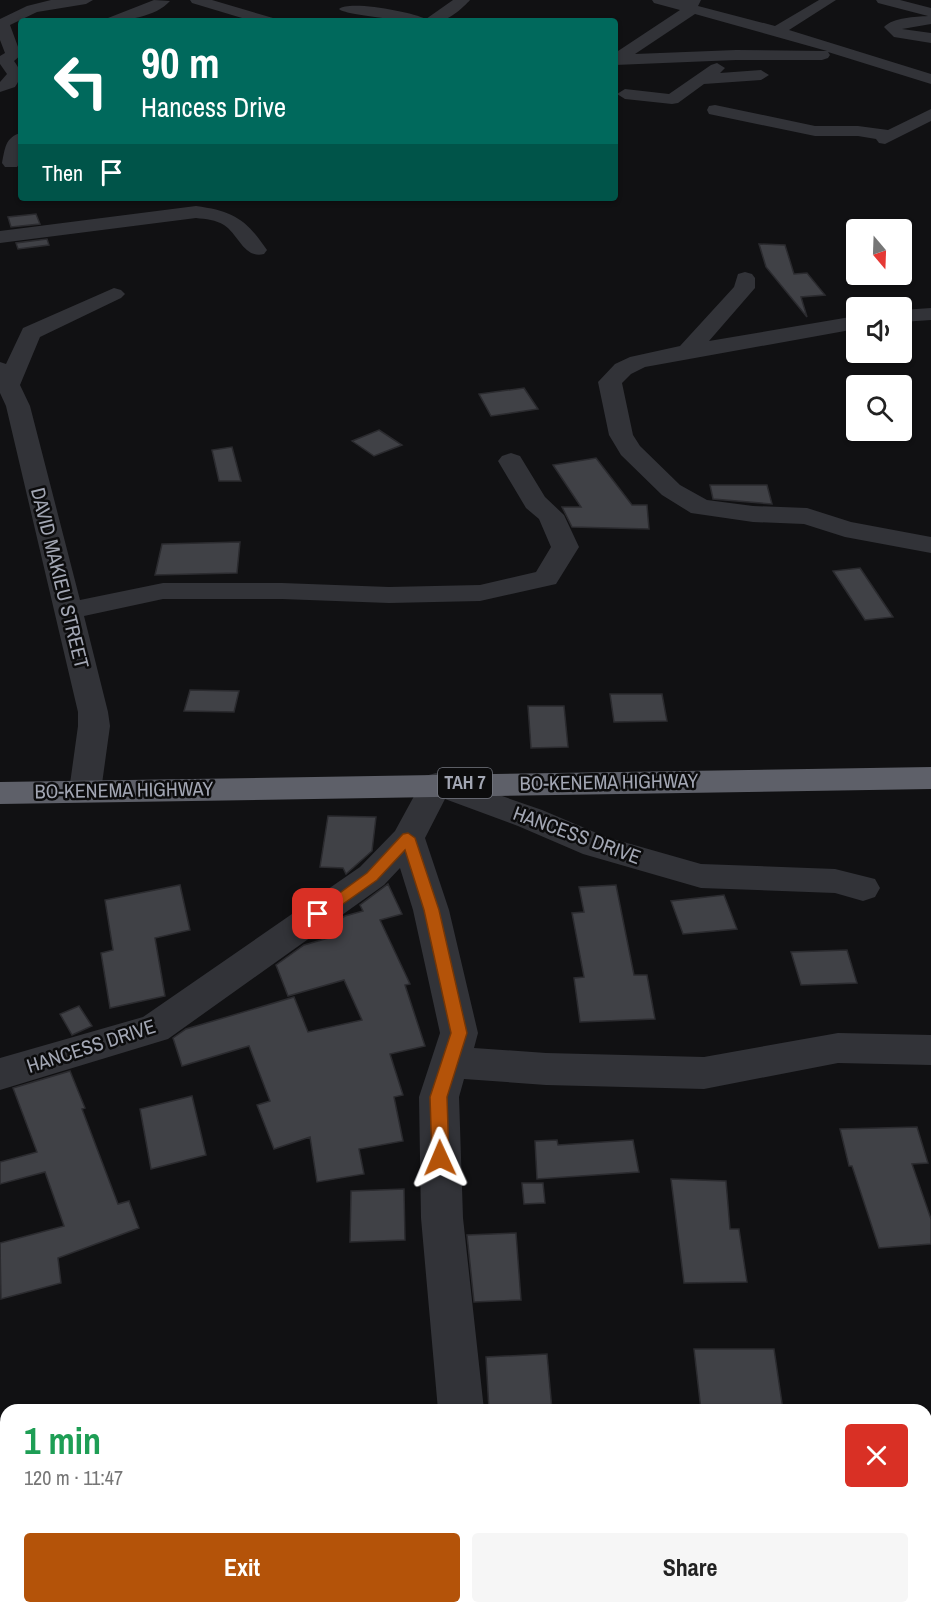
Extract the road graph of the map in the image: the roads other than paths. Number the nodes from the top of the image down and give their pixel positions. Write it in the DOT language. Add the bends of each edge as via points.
graph roads {
  1 [pos="86,0"];
  2 [pos="161,0"];
  3 [pos="196,0"];
  4 [pos="360,0"];
  5 [pos="463,0"];
  6 [pos="659,0"];
  7 [pos="829,0"];
  8 [pos="883,0"];
  9 [pos="693,5"];
  10 [pos="346,9"];
  11 [pos="931,12"];
  12 [pos="120,18"];
  13 [pos="258,18"];
  14 [pos="331,18"];
  15 [pos="408,18"];
  16 [pos="436,18"];
  17 [pos="931,21"];
  18 [pos="2,28"];
  19 [pos="777,31"];
  20 [pos="931,38"];
  21 [pos="736,55"];
  22 [pos="828,55"];
  23 [pos="860,56"];
  24 [pos="618,58"];
  25 [pos="618,59"];
  26 [pos="930,75"];
  27 [pos="653,82"];
  28 [pos="693,84"];
  29 [pos="0,87"];
  30 [pos="625,94"];
  31 [pos="715,110"];
  32 [pos="931,114"];
  33 [pos="18,128"];
  34 [pos="0,131"];
  35 [pos="18,140"];
  36 [pos="11,164"];
  37 [pos="0,237"];
  38 [pos="257,250"];
  39 [pos="744,278"];
  40 [pos="114,294"];
  41 [pos="931,314"];
  42 [pos="912,315"];
  43 [pos="846,325"];
  44 [pos="688,351"];
  45 [pos="3,379"];
  46 [pos="511,461"];
  47 [pos="931,545"];
  48 [pos="68,611"];
  49 [pos="931,778"];
  50 [pos="436,784"];
  51 [pos="85,791"];
  52 [pos="0,792"];
  53 [pos="408,838"];
  54 [pos="863,888"];
  55 [pos="931,1050"];
  56 [pos="449,1062"];
  57 [pos="0,1074"];
  58 [pos="460,1404"];
  1 -- 18 [label="street" via="28,8 2,24"];
  2 -- 12 [label="street" via="146,10"];
  3 -- 13 [label="street"];
  4 -- 10 [label="street"];
  5 -- 16 [label="street"];
  6 -- 9 [label="street"];
  7 -- 19 [label="street"];
  8 -- 11 [label="street"];
  9 -- 19 [label="street"];
  9 -- 24 [label="street"];
  10 -- 14 [label="street"];
  10 -- 15 [label="street"];
  17 -- 20 [label="street" via="892,27 899,34"];
  18 -- 29 [label="street" via="13,55 5,60 15,74 9,84"];
  19 -- 23 [label="street"];
  21 -- 22 [label="street"];
  21 -- 25 [label="street"];
  21 -- 28 [label="street"];
  22 -- 23 [label="street"];
  22 -- 28 [label="street" via="771,74"];
  23 -- 26 [label="street"];
  27 -- 28 [label="street"];
  28 -- 30 [label="street" via="672,99"];
  31 -- 32 [label="street" via="815,131 858,131 888,138"];
  33 -- 34 [label="street"];
  35 -- 36 [label="street"];
  37 -- 38 [label="street" via="196,212 223,215 239,226"];
  39 -- 44 [label="street" via="744,288"];
  40 -- 45 [label="street" via="31,333"];
  41 -- 42 [label="street"];
  43 -- 44 [label="street"];
  44 -- 47 [label="street" via="638,362 623,369 610,382 621,435 630,450 671,490 710,510 807,516 844,529"];
  45 -- 48 [label="street, DAVID MAKIEU STREET" via="18,406"];
  46 -- 48 [label="street" via="535,502 551,515 565,547 546,578 480,593 163,591"];
  48 -- 51 [label="street, DAVID MAKIEU STREET" via="93,712"];
  49 -- 50 [label="highway, BO-KENEMA HIGHWAY / TAH 7"];
  50 -- 51 [label="highway, BO-KENEMA HIGHWAY / TAH 7"];
  50 -- 53 [label="street, HANCESS DRIVE"];
  50 -- 54 [label="street, HANCESS DRIVE" via="595,846 700,876 835,881"];
  51 -- 52 [label="highway, BO-KENEMA HIGHWAY / TAH 7"];
  53 -- 56 [label="street" via="431,910 459,1033"];
  53 -- 57 [label="street, HANCESS DRIVE" via="372,876 156,1028"];
  55 -- 56 [label="street" via="838,1048 704,1073"];
  56 -- 58 [label="street" via="439,1097 442,1218"];
}
